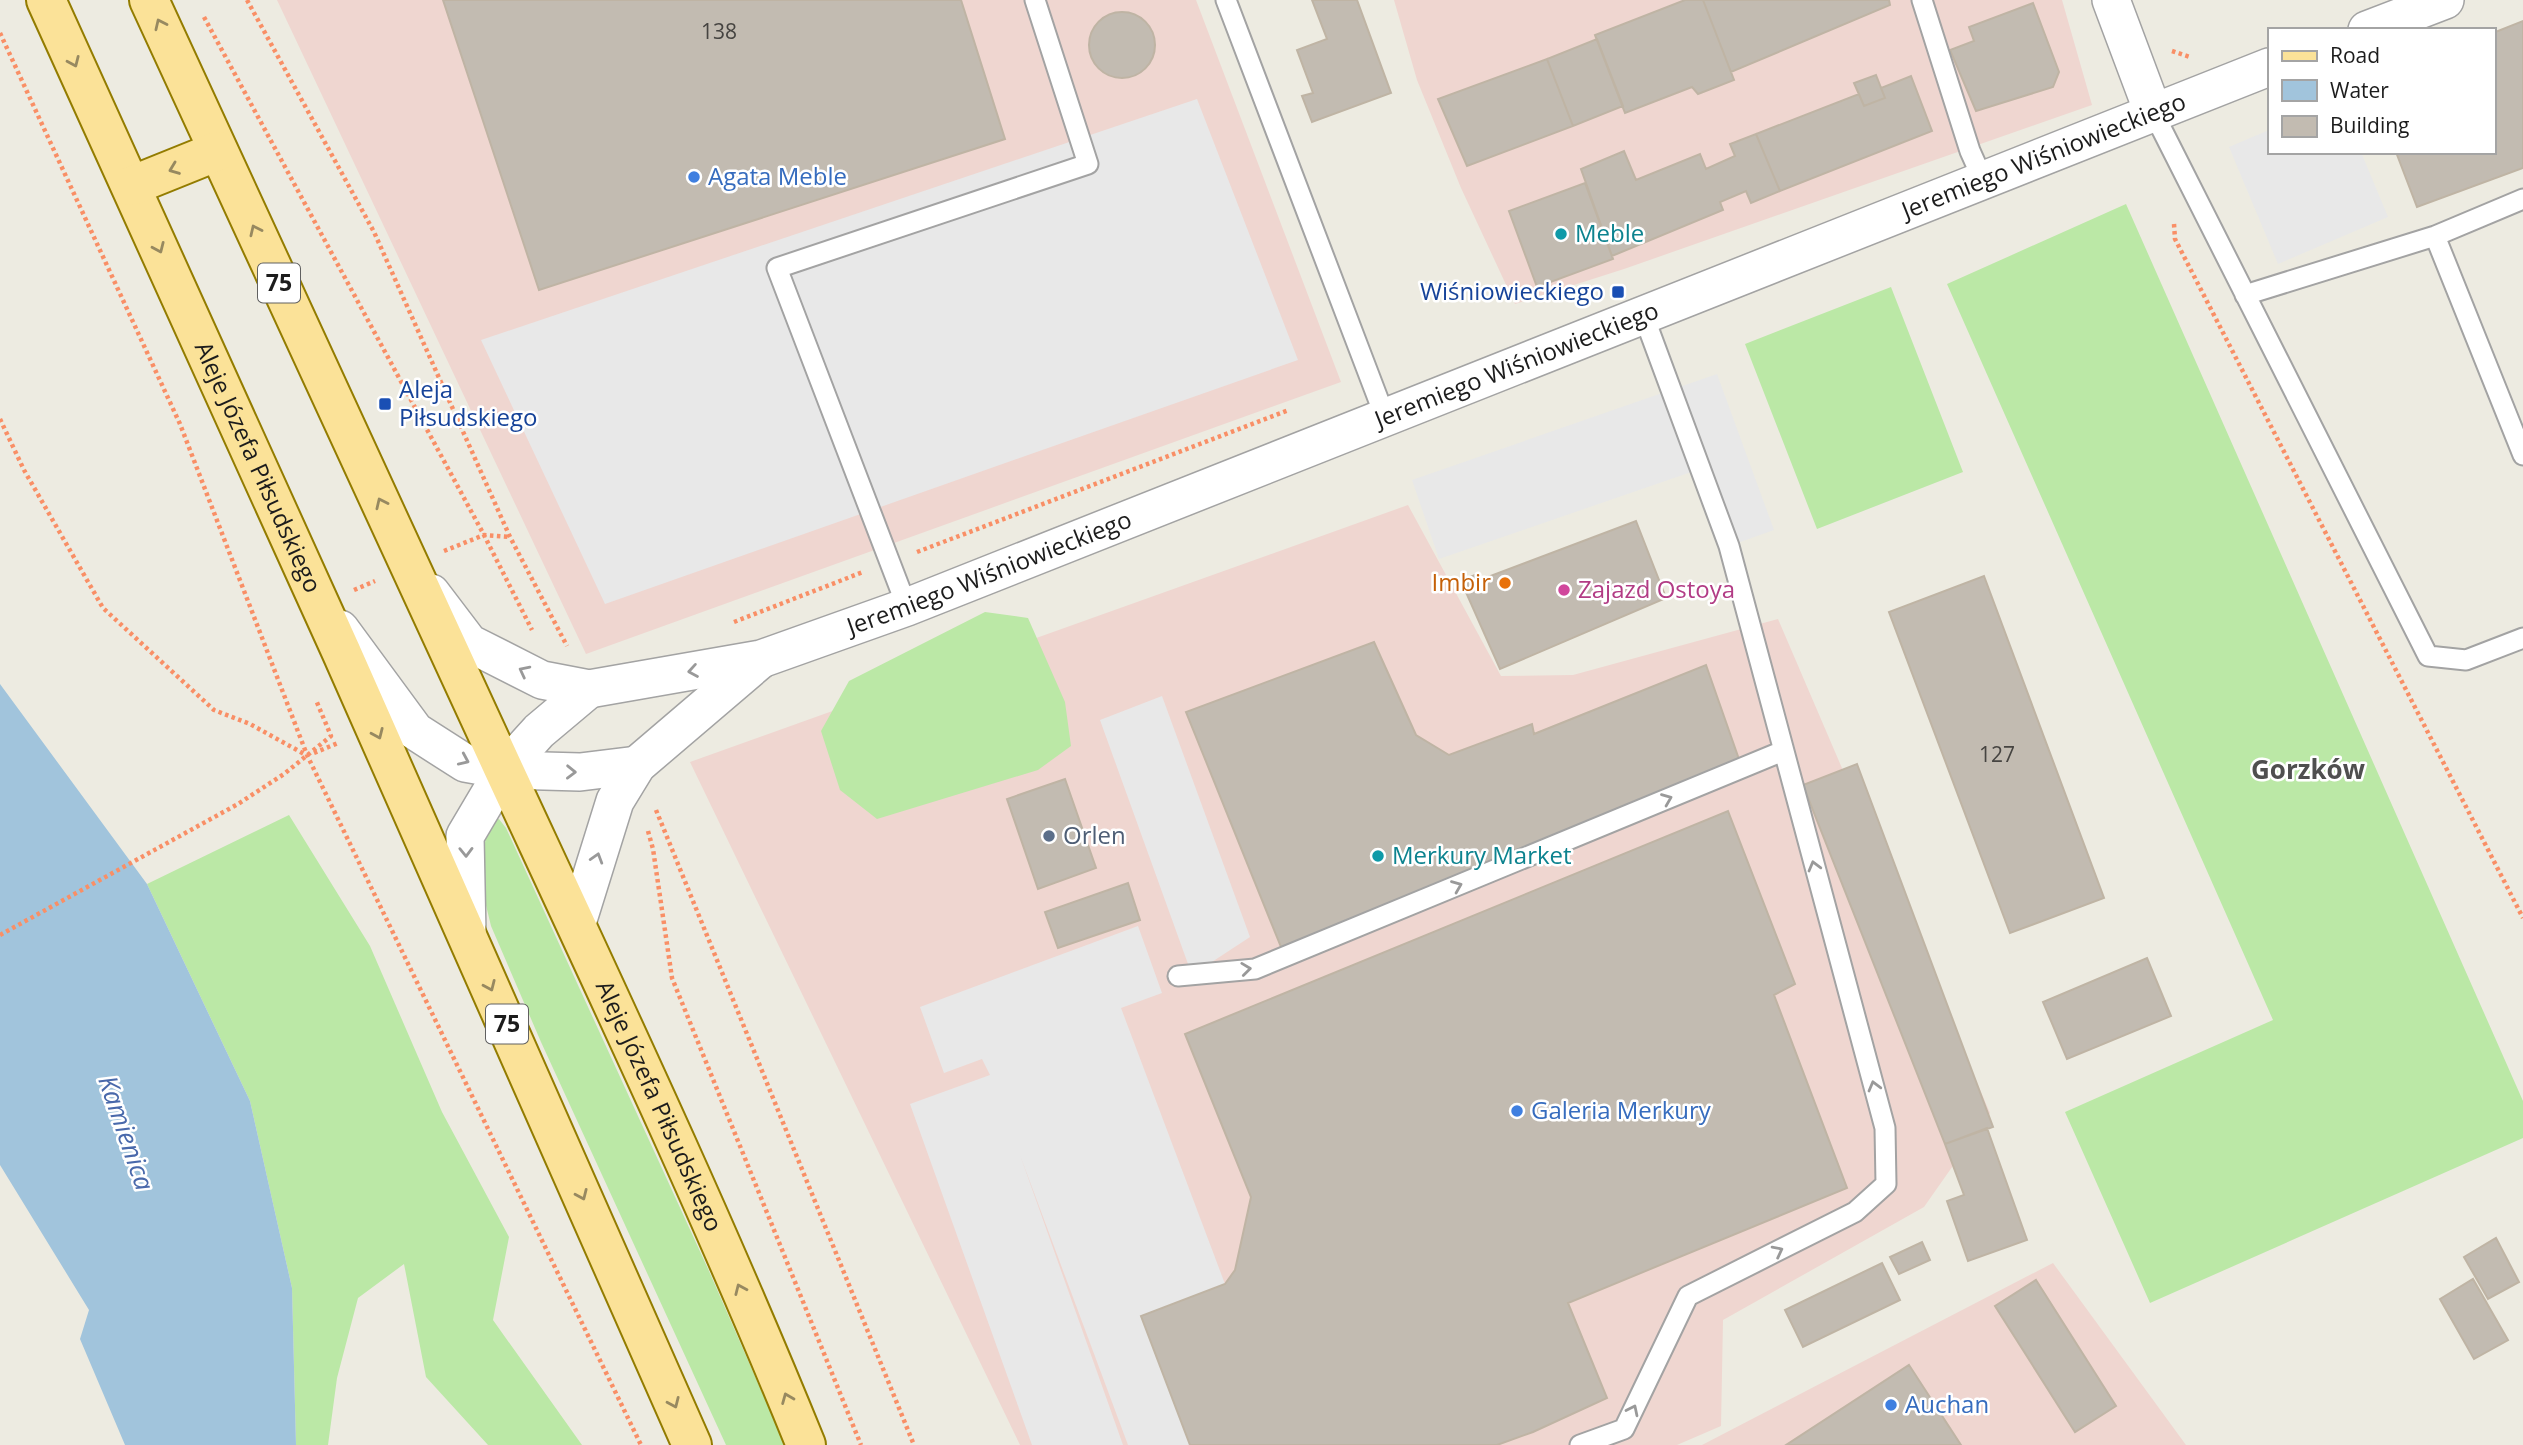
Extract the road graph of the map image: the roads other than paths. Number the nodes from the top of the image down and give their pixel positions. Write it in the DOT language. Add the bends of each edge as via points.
graph roads {
  1 [pos="46,0"];
  2 [pos="149,0"];
  3 [pos="1035,0"];
  4 [pos="1226,0"];
  5 [pos="1922,0"];
  6 [pos="2111,0"];
  7 [pos="2445,0"];
  8 [pos="2372,28"];
  9 [pos="2268,67"];
  10 [pos="2152,112"];
  11 [pos="218,151"];
  12 [pos="1983,180"];
  13 [pos="131,186"];
  14 [pos="2523,199"];
  15 [pos="2435,236"];
  16 [pos="2245,295"];
  17 [pos="1643,314"];
  18 [pos="1385,417"];
  19 [pos="2523,455"];
  20 [pos="410,565"];
  21 [pos="320,604"];
  22 [pos="907,607"];
  23 [pos="2523,638"];
  24 [pos="761,659"];
  25 [pos="589,689"];
  26 [pos="1783,751"];
  27 [pos="637,765"];
  28 [pos="504,770"];
  29 [pos="577,923"];
  30 [pos="467,935"];
  31 [pos="1178,976"];
  32 [pos="692,1445"];
  33 [pos="806,1445"];
  34 [pos="1580,1445"];
  1 -- 13 [label="main road, Aleje Józefa Piłsudskiego / 75, one-way"];
  11 -- 2 [label="main road, Aleje Józefa Piłsudskiego / 75, one-way"];
  3 -- 22 [label="lane" via="1088,164 777,268"];
  4 -- 18 [label="lane"];
  5 -- 12 [label="lane"];
  6 -- 10 [label="street"];
  7 -- 8 [label="street"];
  9 -- 10 [label="street, Jeremiego Wiśniowieckiego"];
  10 -- 12 [label="street, Jeremiego Wiśniowieckiego"];
  10 -- 16 [label="lane"];
  11 -- 13 [label="main road, one-way"];
  20 -- 11 [label="main road, Aleje Józefa Piłsudskiego / 75, one-way"];
  12 -- 17 [label="street, Jeremiego Wiśniowieckiego"];
  13 -- 21 [label="main road, Aleje Józefa Piłsudskiego / 75, one-way"];
  14 -- 15 [label="lane"];
  15 -- 16 [label="lane"];
  15 -- 19 [label="lane"];
  16 -- 23 [label="lane" via="2428,656 2466,660"];
  17 -- 18 [label="street, Jeremiego Wiśniowieckiego"];
  17 -- 26 [label="lane" via="1729,546"];
  18 -- 22 [label="street, Jeremiego Wiśniowieckiego"];
  25 -- 20 [label="street, Aleje Józefa Piłsudskiego, one-way" via="542,680 469,643"];
  20 -- 28 [label="main road, Aleje Józefa Piłsudskiego / 75"];
  21 -- 28 [label="street, one-way" via="415,731 465,763"];
  21 -- 30 [label="main road, Aleje Józefa Piłsudskiego / 75, one-way"];
  22 -- 24 [label="street, Jeremiego Wiśniowieckiego"];
  24 -- 25 [label="street, Jeremiego Wiśniowieckiego, one-way"];
  24 -- 27 [label="street, Jeremiego Wiśniowieckiego"];
  25 -- 28 [label="street, Aleje Józefa Piłsudskiego"];
  31 -- 26 [label="lane, one-way" via="1255,969"];
  34 -- 26 [label="lane, one-way" via="1624,1429 1688,1296 1855,1212 1886,1184 1885,1128"];
  28 -- 27 [label="street, one-way" via="580,772"];
  29 -- 27 [label="street, Jeremiego Wiśniowieckiego, one-way" via="615,801"];
  28 -- 29 [label="main road, Aleje Józefa Piłsudskiego / 75"];
  28 -- 30 [label="street, Aleje Józefa Piłsudskiego, one-way" via="465,836"];
  33 -- 29 [label="main road, Aleje Józefa Piłsudskiego / 75, one-way"];
  30 -- 32 [label="main road, Aleje Józefa Piłsudskiego / 75, one-way"];
}
